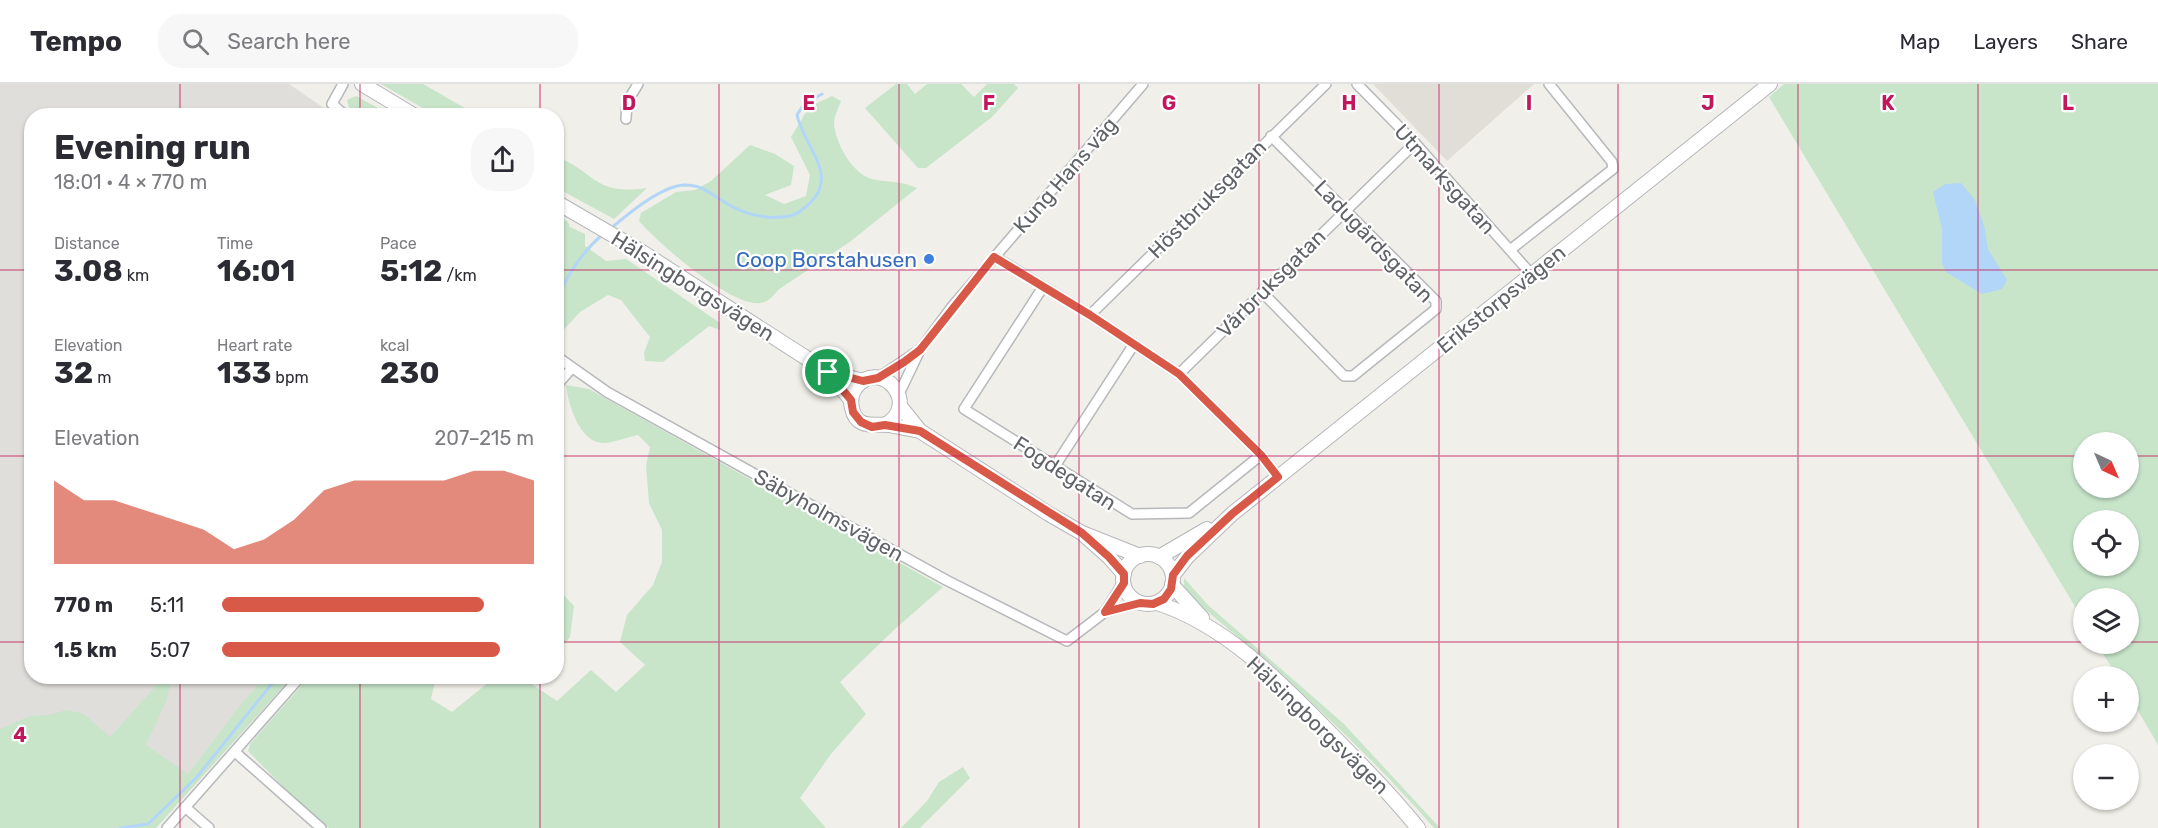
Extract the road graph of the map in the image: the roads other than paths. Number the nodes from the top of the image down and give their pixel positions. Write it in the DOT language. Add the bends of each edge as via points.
graph roads {
  1 [pos="343,84"];
  2 [pos="362,84"];
  3 [pos="638,84"];
  4 [pos="1143,84"];
  5 [pos="1326,84"];
  6 [pos="1357,84"];
  7 [pos="1549,84"];
  8 [pos="1770,84"];
  9 [pos="337,108"];
  10 [pos="402,108"];
  11 [pos="626,119"];
  12 [pos="1271,136"];
  13 [pos="1415,143"];
  14 [pos="564,207"];
  15 [pos="1344,211"];
  16 [pos="1510,250"];
  17 [pos="994,257"];
  18 [pos="1532,275"];
  19 [pos="1043,287"];
  20 [pos="1262,292"];
  21 [pos="1090,315"];
  22 [pos="1134,344"];
  23 [pos="920,350"];
  24 [pos="564,363"];
  25 [pos="571,369"];
  26 [pos="828,372"];
  27 [pos="1179,374"];
  28 [pos="564,377"];
  29 [pos="878,378"];
  30 [pos="863,381"];
  31 [pos="851,400"];
  32 [pos="899,400"];
  33 [pos="885,425"];
  34 [pos="920,431"];
  35 [pos="1261,455"];
  36 [pos="1055,466"];
  37 [pos="1278,477"];
  38 [pos="1232,514"];
  39 [pos="1082,533"];
  40 [pos="1140,556"];
  41 [pos="1159,557"];
  42 [pos="1124,579"];
  43 [pos="1173,580"];
  44 [pos="1140,603"];
  45 [pos="1157,603"];
  46 [pos="1105,612"];
  47 [pos="1212,628"];
  48 [pos="294,684"];
  49 [pos="235,752"];
  50 [pos="185,807"];
  51 [pos="167,828"];
  52 [pos="209,828"];
  53 [pos="321,828"];
  54 [pos="1418,828"];
  1 -- 9 [label="street" via="332,104"];
  2 -- 10 [label="main road"];
  3 -- 11 [label="street" via="627,102"];
  4 -- 17 [label="street, Kung Hans väg"];
  5 -- 12 [label="street, Höstbruksgatan"];
  6 -- 13 [label="street, Utmarksgatan"];
  7 -- 16 [label="street" via="1612,162 1613,169"];
  8 -- 18 [label="main road, Erikstorpsvägen"];
  12 -- 15 [label="street, Ladugårdsgatan"];
  12 -- 21 [label="street, Höstbruksgatan"];
  13 -- 15 [label="street, Vårbruksgatan"];
  13 -- 16 [label="street, Utmarksgatan"];
  14 -- 26 [label="main road, Hälsingborgsvägen" via="642,252"];
  15 -- 20 [label="street, Vårbruksgatan"];
  15 -- 20 [label="street, Ladugårdsgatan" via="1436,301 1436,309 1353,376 1344,376"];
  16 -- 18 [label="street, Utmarksgatan"];
  17 -- 19 [label="street"];
  17 -- 23 [label="street, Kung Hans väg"];
  18 -- 37 [label="main road, Erikstorpsvägen"];
  19 -- 21 [label="street"];
  19 -- 36 [label="street, Fogdegatan" via="964,409"];
  20 -- 27 [label="street, Vårbruksgatan"];
  21 -- 22 [label="street"];
  22 -- 27 [label="street"];
  22 -- 36 [label="street"];
  23 -- 29 [label="street, Kung Hans väg"];
  23 -- 32 [label="street, Kung Hans väg"];
  24 -- 25 [label="street, Säbyholmsvägen"];
  25 -- 28 [label="street"];
  25 -- 46 [label="street, Säbyholmsvägen" via="946,580 1067,641"];
  26 -- 30 [label="main road, Hälsingborgsvägen"];
  26 -- 31 [label="main road, Hälsingborgsvägen"];
  27 -- 35 [label="street"];
  29 -- 30 [label="main road"];
  29 -- 32 [label="main road" via="891,383"];
  30 -- 31 [label="main road"];
  31 -- 33 [label="main road" via="853,412 861,422 872,427"];
  32 -- 33 [label="main road" via="895,417"];
  32 -- 34 [label="main road"];
  33 -- 34 [label="main road"];
  34 -- 39 [label="main road"];
  35 -- 36 [label="street, Fogdegatan" via="1189,513 1178,514 1124,511"];
  35 -- 37 [label="street"];
  37 -- 38 [label="main road, Erikstorpsvägen"];
  38 -- 41 [label="main road, Erikstorpsvägen"];
  38 -- 43 [label="main road, Erikstorpsvägen" via="1187,556"];
  39 -- 40 [label="main road"];
  39 -- 42 [label="main road" via="1109,557"];
  40 -- 41 [label="main road"];
  40 -- 42 [label="main road" via="1130,563"];
  41 -- 43 [label="main road" via="1168,564"];
  42 -- 44 [label="main road" via="1127,593"];
  42 -- 46 [label="street, Säbyholmsvägen"];
  43 -- 45 [label="main road" via="1167,596"];
  43 -- 47 [label="main road, Hälsingborgsvägen"];
  44 -- 45 [label="main road"];
  44 -- 46 [label="street, Säbyholmsvägen"];
  45 -- 47 [label="main road, Hälsingborgsvägen"];
  47 -- 54 [label="main road, Hälsingborgsvägen" via="1317,719"];
  48 -- 49 [label="street"];
  49 -- 50 [label="street"];
  49 -- 53 [label="street"];
  50 -- 51 [label="street"];
  50 -- 52 [label="street"];
}
